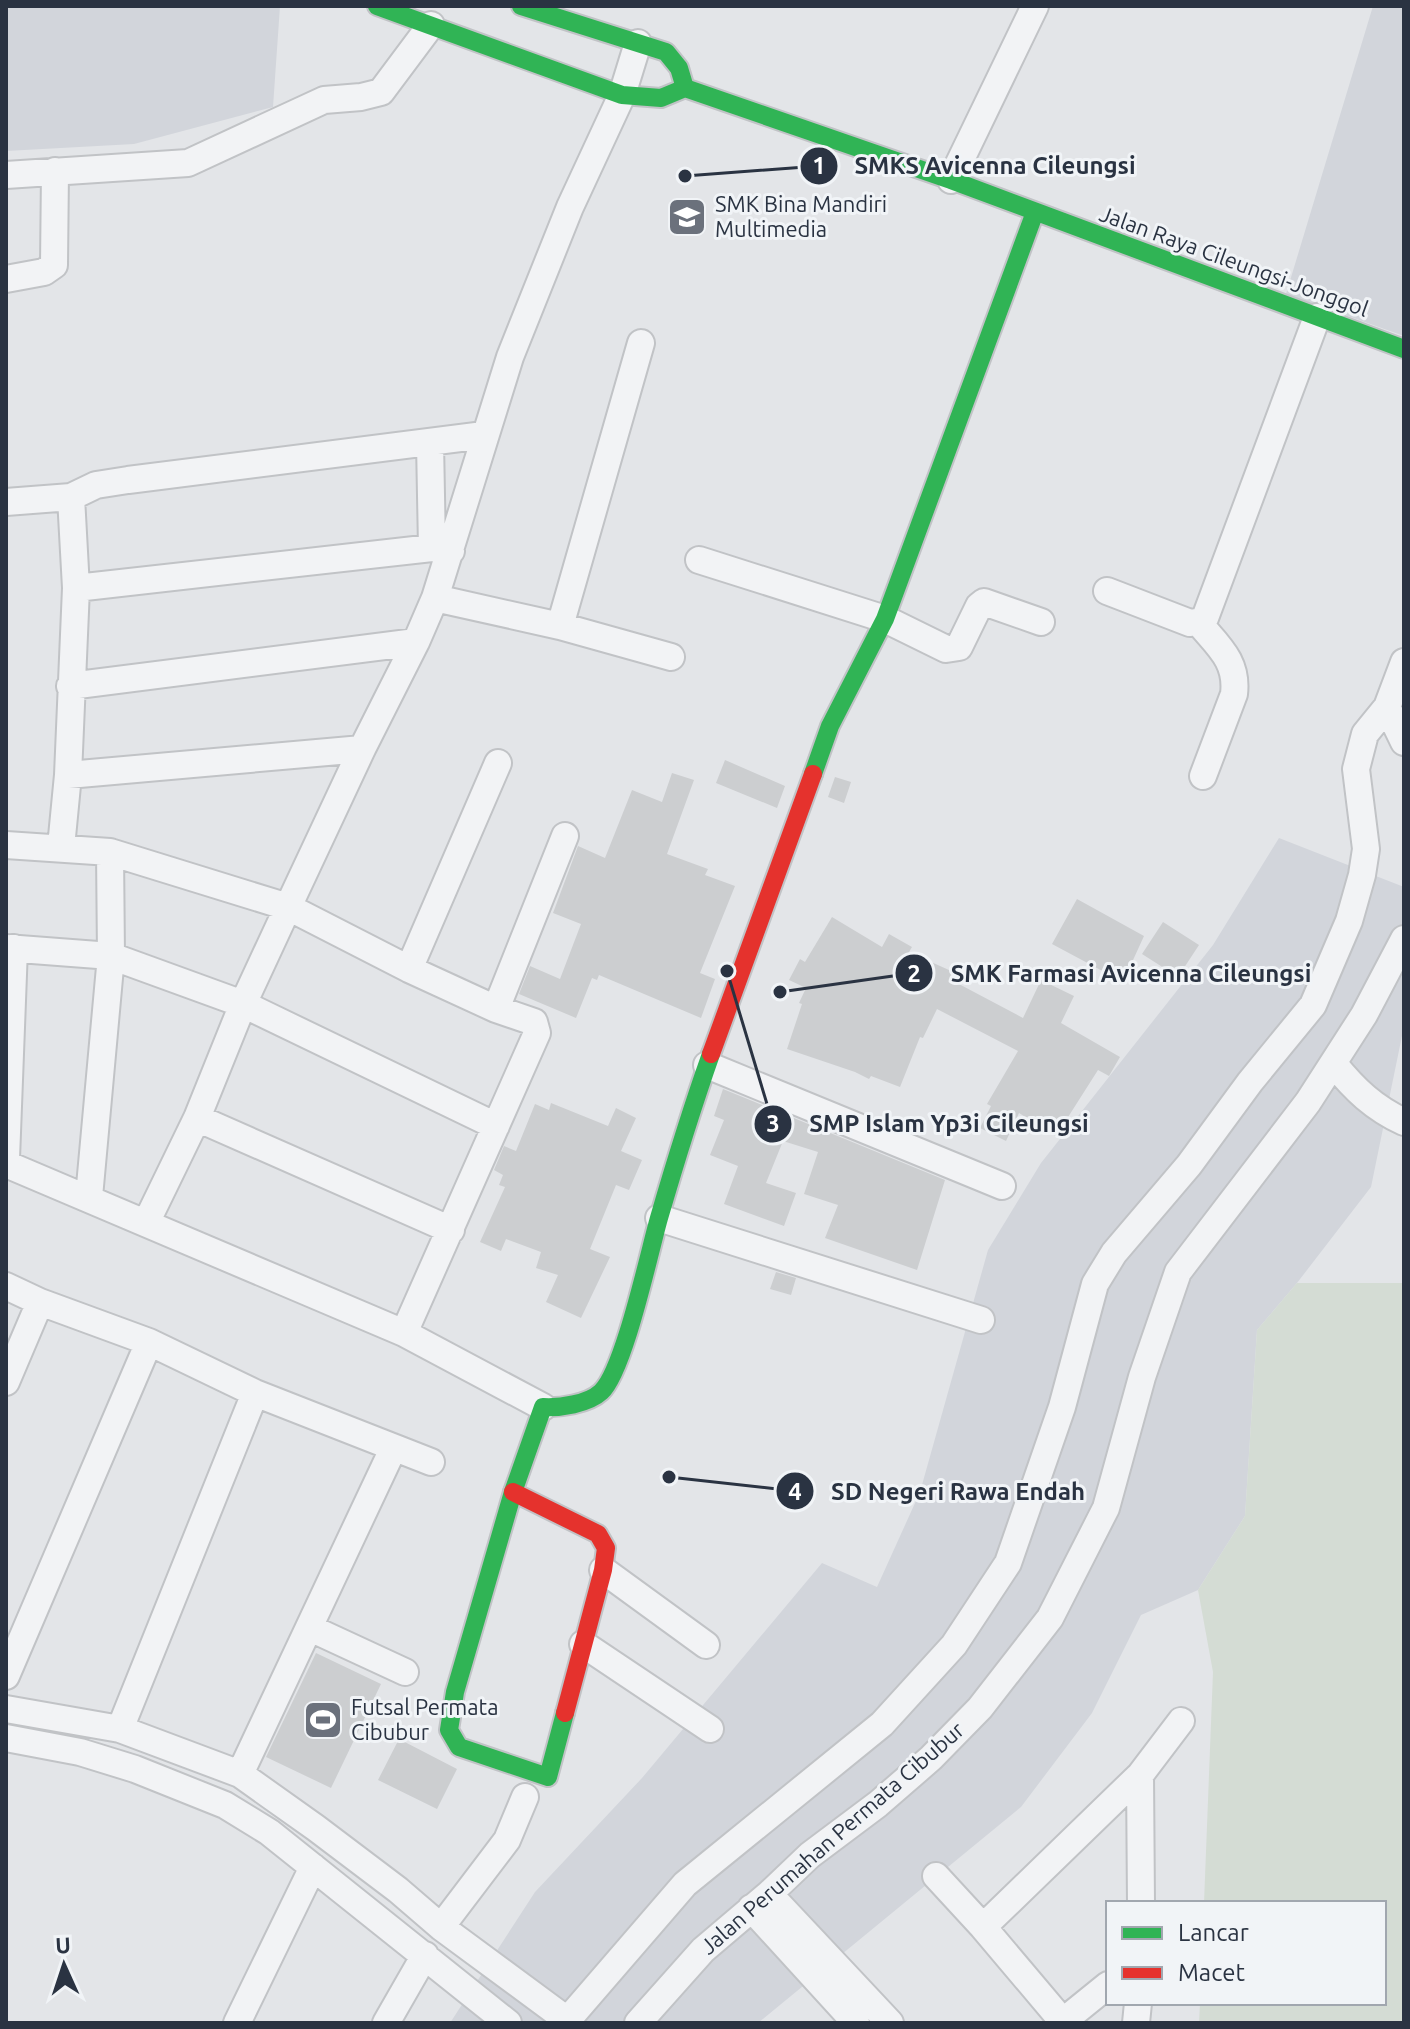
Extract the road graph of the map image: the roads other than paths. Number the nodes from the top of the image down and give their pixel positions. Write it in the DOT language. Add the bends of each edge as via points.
graph roads {
  1 [pos="377,6"];
  2 [pos="521,6"];
  3 [pos="1035,6"];
  4 [pos="431,25"];
  5 [pos="638,43"];
  6 [pos="685,88"];
  7 [pos="622,95"];
  8 [pos="55,171"];
  9 [pos="6,175"];
  10 [pos="951,180"];
  11 [pos="1035,212"];
  12 [pos="6,279"];
  13 [pos="1317,317"];
  14 [pos="641,343"];
  15 [pos="1404,349"];
  16 [pos="484,435"];
  17 [pos="430,442"];
  18 [pos="71,497"];
  19 [pos="6,502"];
  20 [pos="441,550"];
  21 [pos="699,560"];
  22 [pos="76,588"];
  23 [pos="1107,591"];
  24 [pos="435,598"];
  25 [pos="885,619"];
  26 [pos="1041,622"];
  27 [pos="1198,622"];
  28 [pos="560,626"];
  29 [pos="416,642"];
  30 [pos="671,657"];
  31 [pos="1404,662"];
  32 [pos="70,686"];
  33 [pos="1387,707"];
  34 [pos="1404,742"];
  35 [pos="362,749"];
  36 [pos="498,763"];
  37 [pos="68,775"];
  38 [pos="1203,776"];
  39 [pos="565,836"];
  40 [pos="6,845"];
  41 [pos="61,847"];
  42 [pos="110,852"];
  43 [pos="288,907"];
  44 [pos="1404,939"];
  45 [pos="10,948"];
  46 [pos="111,956"];
  47 [pos="409,969"];
  48 [pos="243,1004"];
  49 [pos="496,1009"];
  50 [pos="1334,1064"];
  51 [pos="707,1065"];
  52 [pos="197,1118"];
  53 [pos="1404,1122"];
  54 [pos="496,1126"];
  55 [pos="6,1161"];
  56 [pos="1002,1186"];
  57 [pos="89,1197"];
  58 [pos="659,1218"];
  59 [pos="146,1223"];
  60 [pos="451,1230"];
  61 [pos="6,1286"];
  62 [pos="40,1302"];
  63 [pos="981,1320"];
  64 [pos="404,1333"];
  65 [pos="149,1342"];
  66 [pos="6,1382"];
  67 [pos="255,1393"];
  68 [pos="543,1407"];
  69 [pos="393,1449"];
  70 [pos="431,1462"];
  71 [pos="513,1492"];
  72 [pos="603,1570"];
  73 [pos="310,1628"];
  74 [pos="583,1644"];
  75 [pos="706,1645"];
  76 [pos="405,1672"];
  77 [pos="6,1676"];
  78 [pos="6,1709"];
  79 [pos="1181,1721"];
  80 [pos="120,1729"];
  81 [pos="710,1729"];
  82 [pos="6,1738"];
  83 [pos="240,1774"];
  84 [pos="1140,1775"];
  85 [pos="525,1797"];
  86 [pos="313,1867"];
  87 [pos="936,1876"];
  88 [pos="760,1901"];
  89 [pos="1141,1901"];
  90 [pos="441,1927"];
  91 [pos="983,1927"];
  92 [pos="425,1955"];
  93 [pos="1106,1987"];
  94 [pos="566,2022"];
  95 [pos="888,2022"];
  96 [pos="1063,2022"];
  97 [pos="237,2023"];
  98 [pos="386,2023"];
  99 [pos="508,2023"];
  100 [pos="638,2023"];
  101 [pos="856,2023"];
  1 -- 4 [label="main road"];
  2 -- 5 [label="main road"];
  3 -- 10 [label="street"];
  4 -- 7 [label="main road"];
  4 -- 8 [label="street" via="381,92 324,100 181,165"];
  5 -- 6 [label="main road" via="666,52 679,68"];
  5 -- 7 [label="street"];
  6 -- 7 [label="main road" via="653,100"];
  6 -- 10 [label="main road, Jalan Raya Cileungsi-Jonggol"];
  7 -- 16 [label="street" via="552,250"];
  8 -- 9 [label="street"];
  8 -- 12 [label="street" via="54,265"];
  10 -- 11 [label="main road, Jalan Raya Cileungsi-Jonggol"];
  11 -- 13 [label="main road, Jalan Raya Cileungsi-Jonggol"];
  11 -- 25 [label="main road"];
  13 -- 15 [label="main road, Jalan Raya Cileungsi-Jonggol"];
  13 -- 27 [label="street" via="1205,618"];
  14 -- 28 [label="street"];
  16 -- 17 [label="street"];
  16 -- 20 [label="street"];
  17 -- 18 [label="street" via="128,480 96,485"];
  17 -- 20 [label="street"];
  18 -- 19 [label="street"];
  18 -- 22 [label="street"];
  20 -- 22 [label="street"];
  20 -- 24 [label="street"];
  21 -- 25 [label="street"];
  22 -- 32 [label="street"];
  23 -- 27 [label="street"];
  24 -- 28 [label="street"];
  24 -- 29 [label="street"];
  25 -- 26 [label="street" via="953,649 962,643 984,602"];
  25 -- 51 [label="main road" via="830,726"];
  27 -- 38 [label="street" via="1233,664 1236,680"];
  28 -- 30 [label="street"];
  29 -- 32 [label="street"];
  29 -- 35 [label="street"];
  31 -- 33 [label="street"];
  32 -- 37 [label="street"];
  33 -- 34 [label="street"];
  33 -- 94 [label="street" via="1365,734 1356,769 1366,849 1362,875 1349,921 1313,1005 1114,1253 1095,1284 1062,1407 1008,1563 954,1645 882,1724 685,1884"];
  35 -- 37 [label="street"];
  35 -- 43 [label="street"];
  36 -- 47 [label="street"];
  37 -- 41 [label="street"];
  39 -- 49 [label="street"];
  40 -- 41 [label="street"];
  41 -- 42 [label="street"];
  42 -- 43 [label="street"];
  42 -- 46 [label="street"];
  43 -- 47 [label="street"];
  43 -- 48 [label="street"];
  44 -- 50 [label="street, Jalan Perumahan Permata Cibubur"];
  45 -- 46 [label="street"];
  45 -- 55 [label="street"];
  46 -- 48 [label="street"];
  46 -- 57 [label="street"];
  47 -- 49 [label="street"];
  48 -- 52 [label="street"];
  48 -- 54 [label="street"];
  49 -- 54 [label="street" via="531,1020 537,1029"];
  50 -- 53 [label="street" via="1357,1093"];
  50 -- 88 [label="street, Jalan Perumahan Permata Cibubur" via="1178,1272 1106,1508 1050,1618 980,1708 931,1758"];
  51 -- 56 [label="street"];
  51 -- 58 [label="main road"];
  52 -- 59 [label="street"];
  52 -- 60 [label="street"];
  54 -- 60 [label="street"];
  55 -- 57 [label="street"];
  57 -- 59 [label="street"];
  58 -- 63 [label="street"];
  58 -- 68 [label="main road" via="610,1382 588,1400"];
  59 -- 64 [label="street"];
  60 -- 64 [label="street"];
  61 -- 62 [label="street"];
  62 -- 65 [label="street"];
  62 -- 66 [label="street"];
  64 -- 68 [label="street"];
  65 -- 67 [label="street"];
  65 -- 77 [label="street"];
  67 -- 69 [label="street"];
  67 -- 80 [label="street"];
  68 -- 71 [label="main road"];
  69 -- 70 [label="street"];
  69 -- 73 [label="street"];
  71 -- 72 [label="main road" via="598,1534 606,1548"];
  71 -- 74 [label="main road" via="455,1692 449,1719 452,1739 459,1747 548,1777"];
  72 -- 74 [label="main road"];
  72 -- 75 [label="street"];
  73 -- 76 [label="street"];
  73 -- 83 [label="street"];
  74 -- 81 [label="street"];
  78 -- 80 [label="street"];
  79 -- 84 [label="street"];
  80 -- 83 [label="street"];
  82 -- 86 [label="street" via="80,1752 176,1784 225,1805"];
  83 -- 90 [label="street"];
  84 -- 89 [label="street"];
  84 -- 91 [label="street"];
  85 -- 90 [label="street" via="507,1840"];
  86 -- 92 [label="street"];
  86 -- 97 [label="street"];
  87 -- 91 [label="street"];
  88 -- 95 [label="street"];
  88 -- 100 [label="street, Jalan Perumahan Permata Cibubur" via="703,1950"];
  88 -- 101 [label="street"];
  90 -- 94 [label="street"];
  91 -- 96 [label="street"];
  92 -- 98 [label="street"];
  92 -- 99 [label="street"];
  93 -- 96 [label="street"];
}
